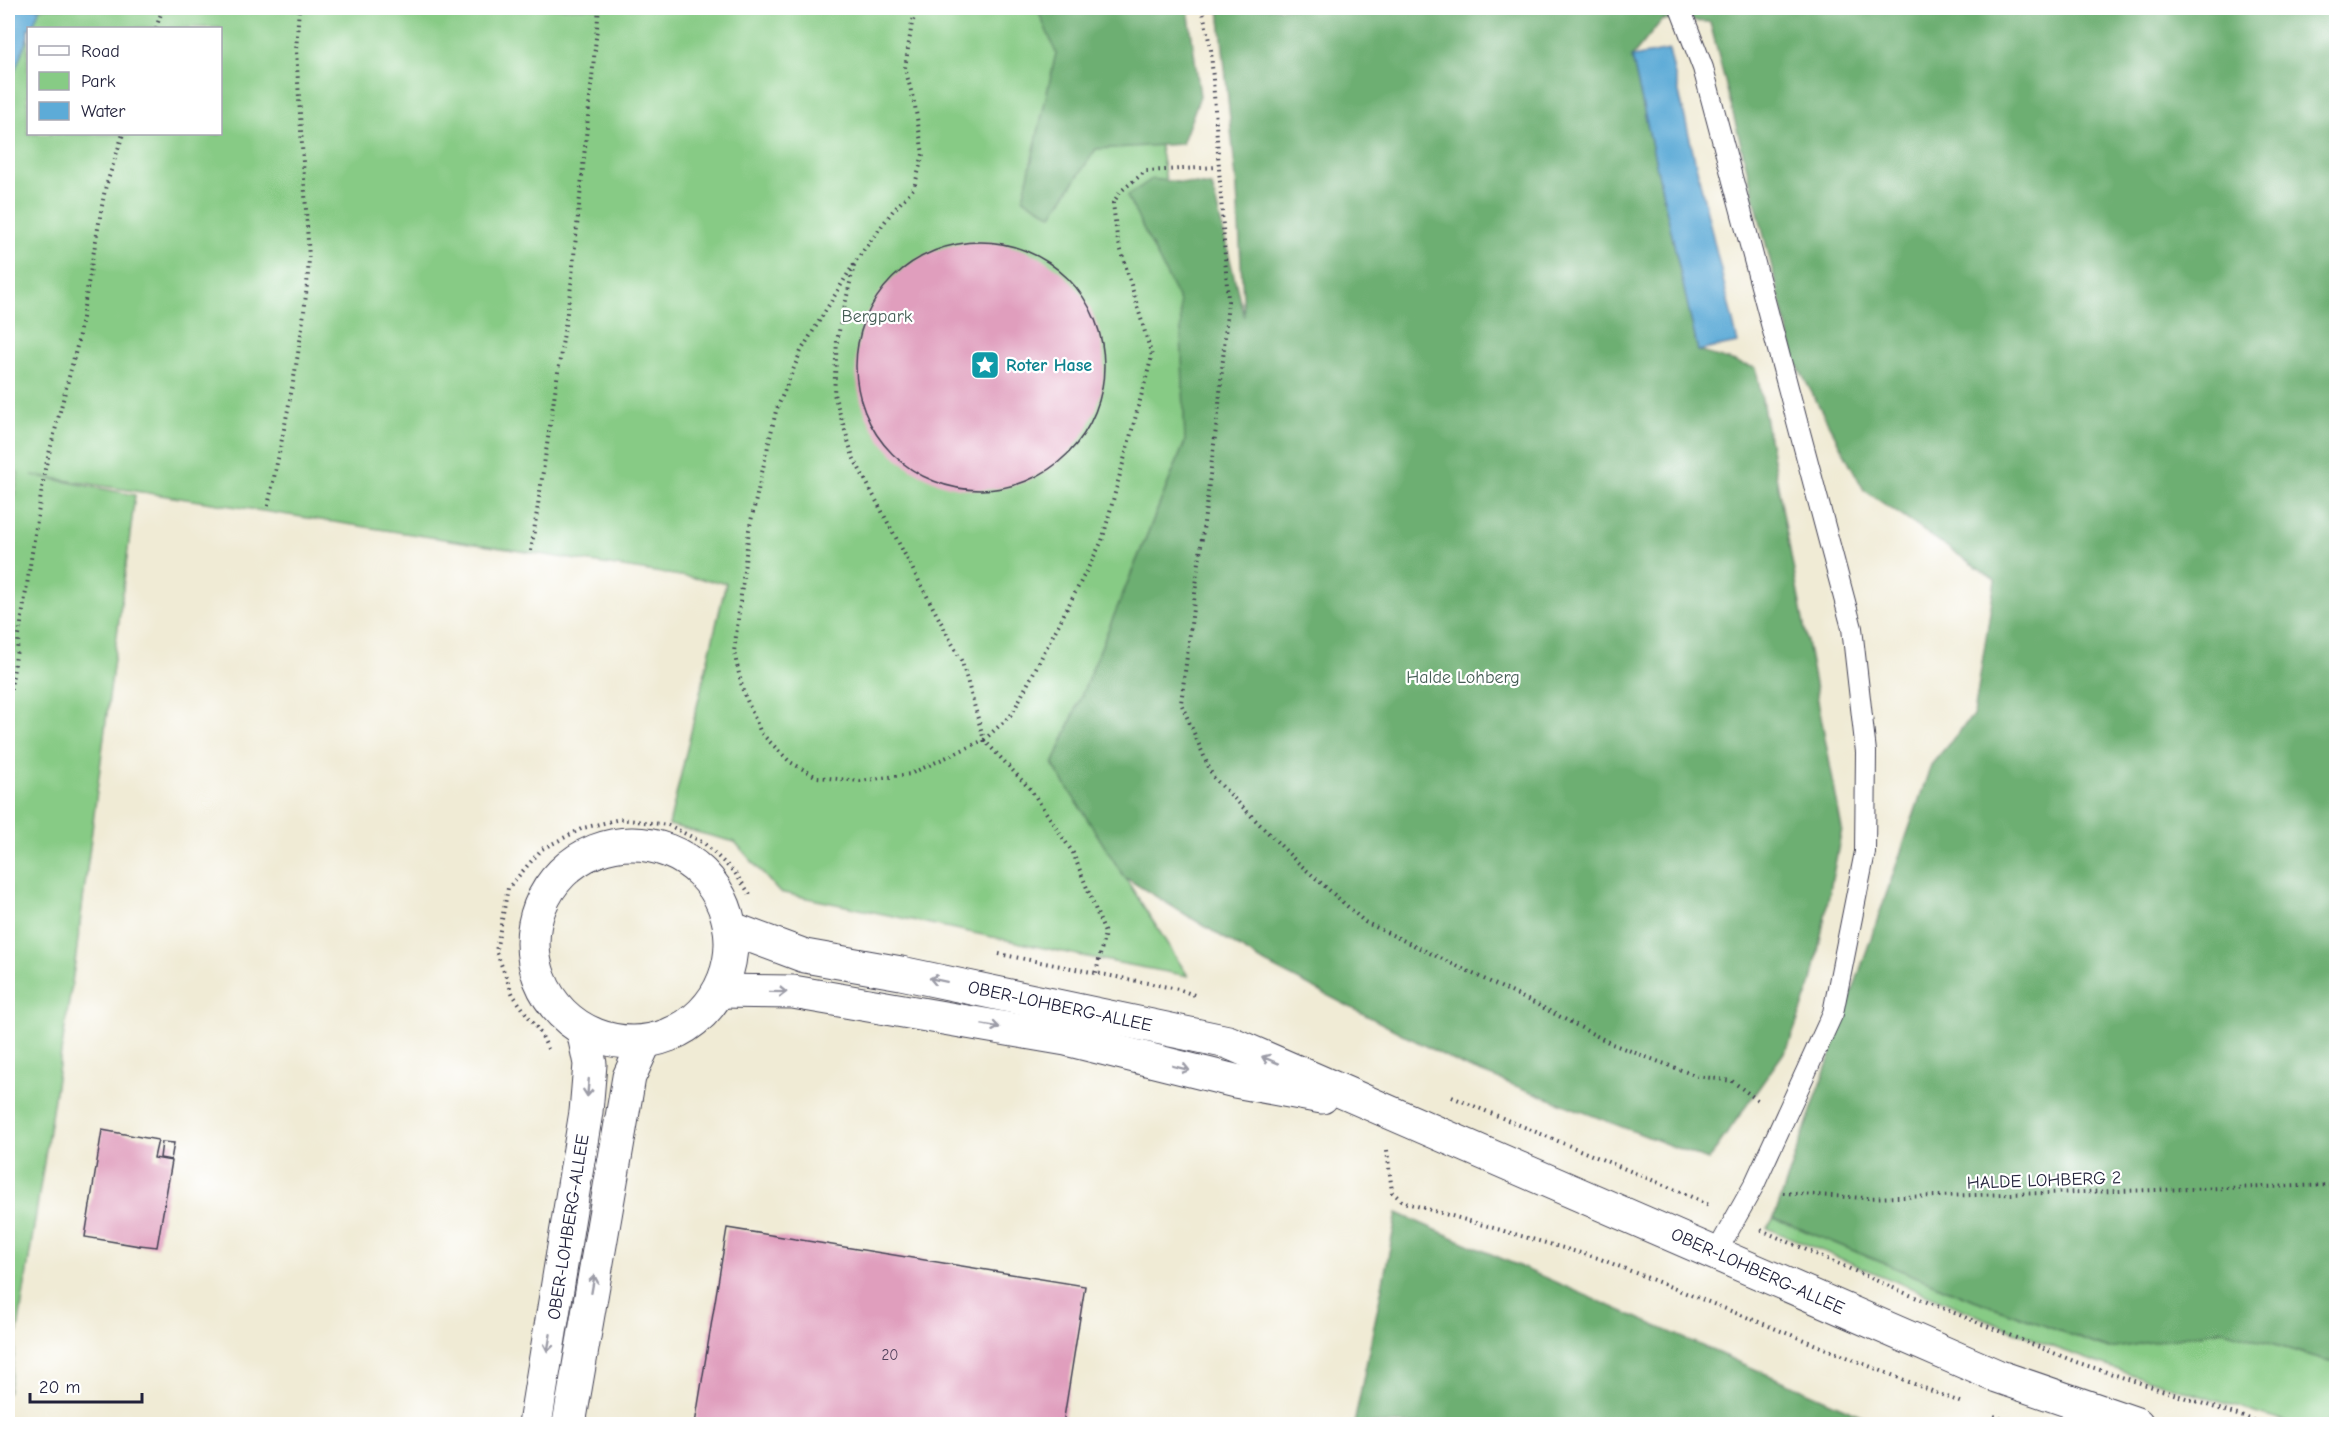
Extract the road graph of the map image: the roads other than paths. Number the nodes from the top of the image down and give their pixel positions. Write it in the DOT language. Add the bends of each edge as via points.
graph roads {
  1 [pos="1680,8"];
  2 [pos="730,928"];
  3 [pos="719,991"];
  4 [pos="583,1030"];
  5 [pos="645,1042"];
  6 [pos="1382,1108"];
  7 [pos="1716,1253"];
  8 [pos="535,1425"];
  9 [pos="569,1425"];
  10 [pos="2137,1425"];
  1 -- 7 [label="lane" via="1706,80 1852,628 1866,752 1865,852 1833,1012 1754,1185"];
  2 -- 3 [label="street" via="730,961"];
  2 -- 4 [label="street" via="719,897 706,879 671,852 639,844 605,847 575,862 551,885 536,915 532,948 539,981 557,1009"];
  6 -- 2 [label="street, OBER-LOHBERG-ALLEE, one-way" via="1228,1042 805,956"];
  3 -- 5 [label="street" via="700,1015 675,1033"];
  3 -- 6 [label="street, OBER-LOHBERG-ALLEE, one-way" via="793,992 1066,1039 1235,1081"];
  4 -- 5 [label="street" via="614,1041"];
  4 -- 8 [label="street, OBER-LOHBERG-ALLEE, one-way" via="590,1064 586,1112"];
  9 -- 5 [label="street, OBER-LOHBERG-ALLEE, one-way" via="629,1077"];
  6 -- 7 [label="street, OBER-LOHBERG-ALLEE"];
  7 -- 10 [label="street, OBER-LOHBERG-ALLEE" via="1997,1376"];
}
